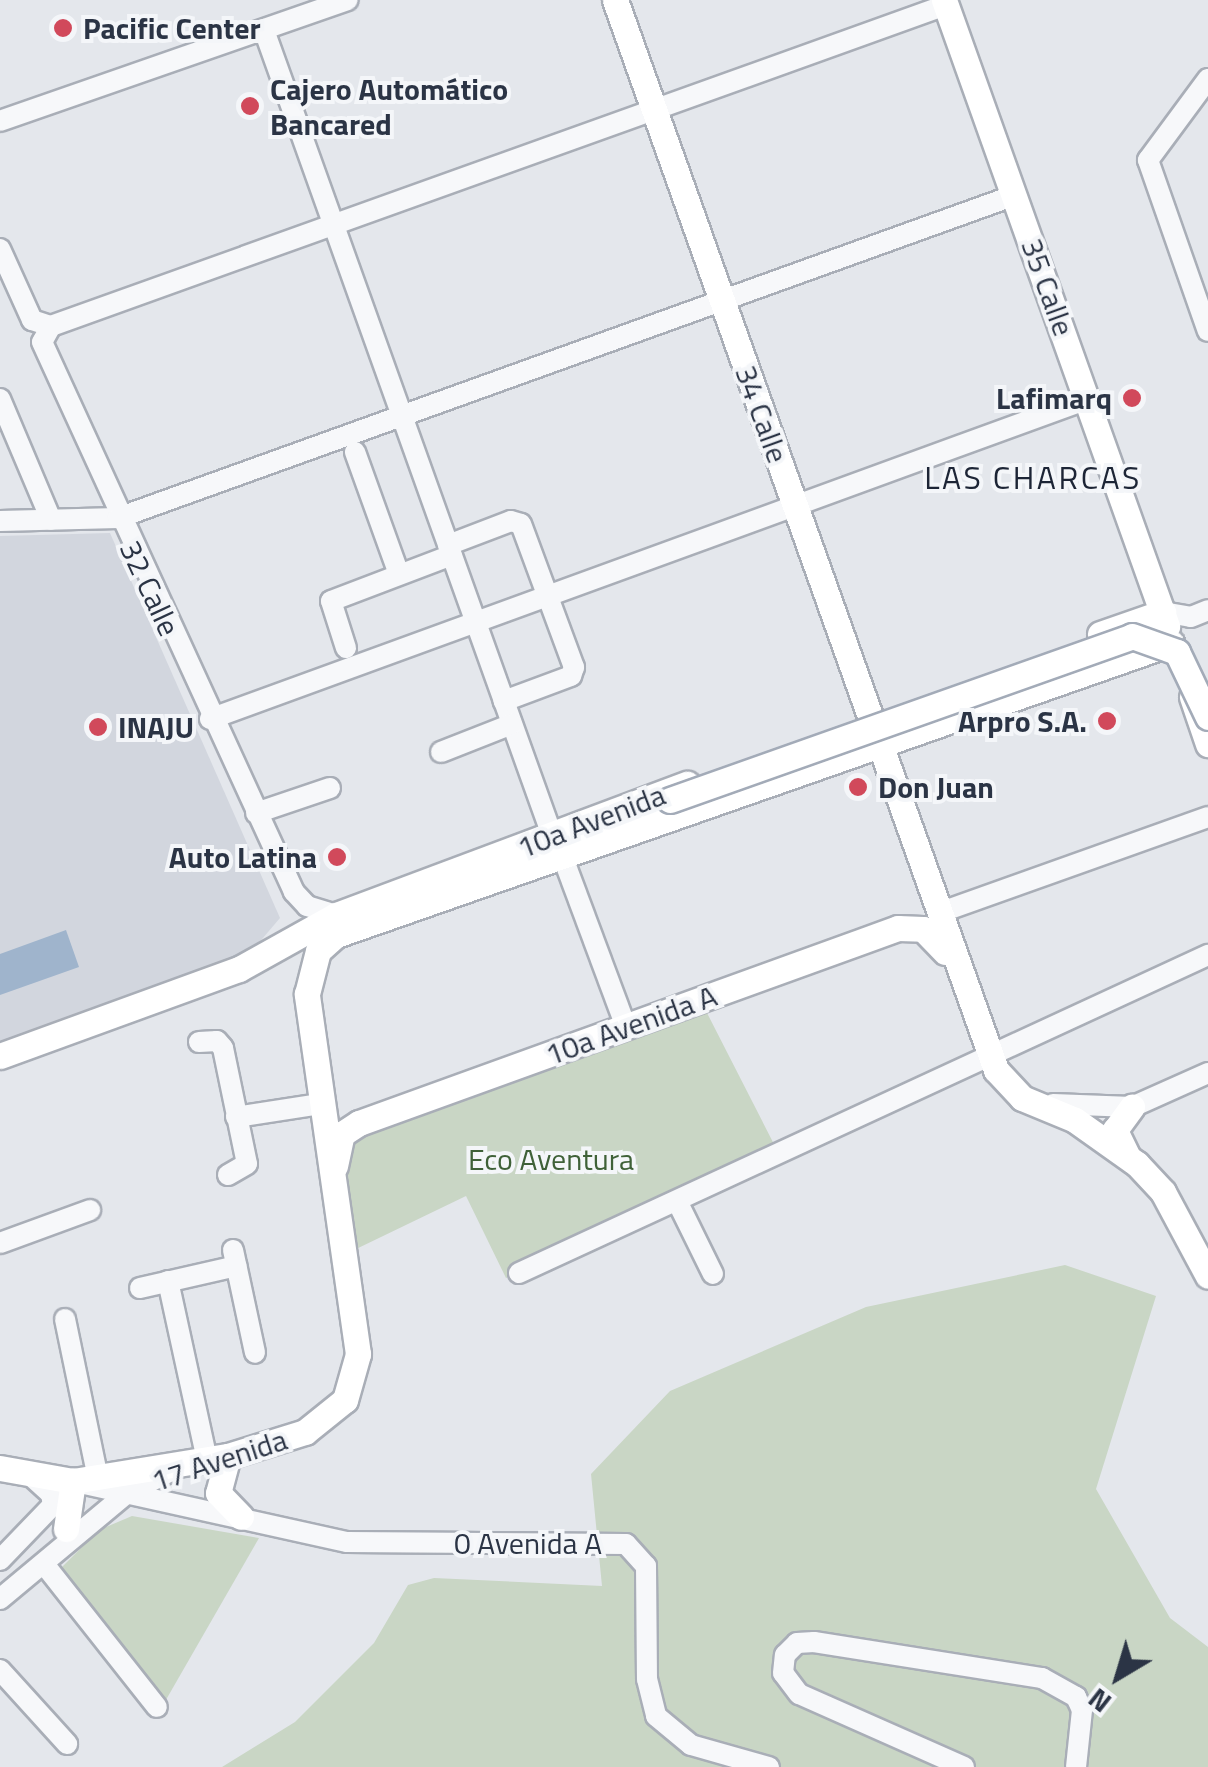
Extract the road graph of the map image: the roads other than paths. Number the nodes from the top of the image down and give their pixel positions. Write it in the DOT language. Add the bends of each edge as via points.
graph roads {
  1 [pos="348,0"];
  2 [pos="615,0"];
  3 [pos="945,3"];
  4 [pos="264,30"];
  5 [pos="1208,78"];
  6 [pos="654,110"];
  7 [pos="0,121"];
  8 [pos="1016,195"];
  9 [pos="333,224"];
  10 [pos="0,249"];
  11 [pos="722,300"];
  12 [pos="51,326"];
  13 [pos="1208,331"];
  14 [pos="0,399"];
  15 [pos="1088,400"];
  16 [pos="402,418"];
  17 [pos="6,428"];
  18 [pos="356,452"];
  19 [pos="796,509"];
  20 [pos="118,518"];
  21 [pos="51,520"];
  22 [pos="0,521"];
  23 [pos="450,550"];
  24 [pos="399,574"];
  25 [pos="547,599"];
  26 [pos="1163,612"];
  27 [pos="1200,614"];
  28 [pos="477,626"];
  29 [pos="1173,642"];
  30 [pos="346,648"];
  31 [pos="504,701"];
  32 [pos="871,716"];
  33 [pos="1208,718"];
  34 [pos="210,719"];
  35 [pos="512,724"];
  36 [pos="833,730"];
  37 [pos="1208,744"];
  38 [pos="882,746"];
  39 [pos="441,752"];
  40 [pos="845,760"];
  41 [pos="330,788"];
  42 [pos="639,807"];
  43 [pos="256,813"];
  44 [pos="1208,817"];
  45 [pos="911,827"];
  46 [pos="557,846"];
  47 [pos="947,910"];
  48 [pos="336,915"];
  49 [pos="1208,955"];
  50 [pos="264,958"];
  51 [pos="960,979"];
  52 [pos="307,994"];
  53 [pos="977,1024"];
  54 [pos="626,1027"];
  55 [pos="199,1042"];
  56 [pos="989,1055"];
  57 [pos="0,1056"];
  58 [pos="1208,1073"];
  59 [pos="1022,1098"];
  60 [pos="320,1104"];
  61 [pos="1132,1108"];
  62 [pos="236,1117"];
  63 [pos="1128,1155"];
  64 [pos="228,1175"];
  65 [pos="334,1196"];
  66 [pos="678,1203"];
  67 [pos="90,1210"];
  68 [pos="0,1244"];
  69 [pos="519,1273"];
  70 [pos="713,1274"];
  71 [pos="1208,1276"];
  72 [pos="168,1281"];
  73 [pos="140,1288"];
  74 [pos="65,1320"];
  75 [pos="255,1354"];
  76 [pos="210,1460"];
  77 [pos="0,1468"];
  78 [pos="29,1474"];
  79 [pos="85,1479"];
  80 [pos="126,1494"];
  81 [pos="241,1517"];
  82 [pos="53,1541"];
  83 [pos="0,1560"];
  84 [pos="0,1599"];
  85 [pos="0,1670"];
  86 [pos="157,1707"];
  87 [pos="67,1744"];
  88 [pos="769,1767"];
  89 [pos="964,1767"];
  90 [pos="1076,1767"];
  1 -- 4 [label="street"];
  2 -- 6 [label="main road, 34 Calle"];
  3 -- 6 [label="street"];
  3 -- 8 [label="main road, 35 Calle"];
  4 -- 7 [label="street"];
  4 -- 9 [label="street"];
  5 -- 13 [label="street" via="1148,160"];
  6 -- 9 [label="street"];
  6 -- 11 [label="main road, 34 Calle"];
  8 -- 11 [label="street"];
  8 -- 15 [label="main road, 35 Calle"];
  9 -- 12 [label="street"];
  9 -- 16 [label="street"];
  10 -- 12 [label="street" via="32,320"];
  11 -- 16 [label="street"];
  11 -- 19 [label="main road, 34 Calle"];
  12 -- 20 [label="street, 32 Calle" via="42,342"];
  14 -- 17 [label="street"];
  15 -- 19 [label="street"];
  15 -- 26 [label="main road, 35 Calle"];
  16 -- 20 [label="street"];
  16 -- 23 [label="street"];
  17 -- 21 [label="street"];
  18 -- 24 [label="street"];
  19 -- 25 [label="street"];
  19 -- 32 [label="main road, 34 Calle"];
  20 -- 21 [label="street"];
  20 -- 34 [label="street, 32 Calle"];
  21 -- 22 [label="street"];
  23 -- 24 [label="street"];
  23 -- 25 [label="street" via="516,521"];
  23 -- 28 [label="street"];
  24 -- 30 [label="street" via="331,601"];
  25 -- 28 [label="street"];
  25 -- 31 [label="street" via="574,672"];
  26 -- 27 [label="street, 10a Avenida"];
  26 -- 29 [label="main road, 35 Calle"];
  26 -- 32 [label="main road, 10a Avenida"];
  27 -- 29 [label="street, 10a Avenida"];
  28 -- 31 [label="street"];
  28 -- 34 [label="street"];
  29 -- 37 [label="main road, 35 Calle"];
  29 -- 38 [label="main road, 10a Avenida"];
  31 -- 35 [label="street"];
  32 -- 36 [label="main road, 10a Avenida"];
  32 -- 38 [label="main road, 34 Calle"];
  33 -- 42 [label="main road, bridge" via="1177,652 1132,636"];
  34 -- 43 [label="street, 32 Calle"];
  35 -- 39 [label="street"];
  35 -- 46 [label="street"];
  36 -- 40 [label="main road" via="854,739"];
  36 -- 42 [label="main road, 10a Avenida"];
  38 -- 40 [label="main road, 10a Avenida"];
  38 -- 45 [label="main road, 34 Calle"];
  40 -- 46 [label="main road, 10a Avenida"];
  41 -- 43 [label="street"];
  42 -- 46 [label="main road, 10a Avenida"];
  43 -- 48 [label="street, 32 Calle" via="294,892 307,906"];
  44 -- 47 [label="street"];
  45 -- 47 [label="main road, 34 Calle"];
  45 -- 51 [label="main road, 34 Calle"];
  46 -- 48 [label="main road, 10a Avenida"];
  46 -- 52 [label="main road, 10a Avenida" via="506,874 336,935 318,952"];
  46 -- 54 [label="street"];
  47 -- 53 [label="main road, 34 Calle"];
  48 -- 50 [label="main road, 10a Avenida"];
  49 -- 56 [label="street"];
  50 -- 52 [label="main road" via="295,966"];
  50 -- 57 [label="main road, 10a Avenida"];
  51 -- 53 [label="main road, 34 Calle"];
  51 -- 54 [label="main road, 10a Avenida A" via="935,936 898,928"];
  52 -- 60 [label="main road"];
  53 -- 56 [label="main road, 34 Calle"];
  54 -- 65 [label="main road, 10a Avenida A" via="349,1128 337,1142"];
  55 -- 62 [label="street" via="221,1044"];
  56 -- 59 [label="main road, 34 Calle"];
  56 -- 66 [label="street"];
  58 -- 61 [label="street"];
  59 -- 61 [label="street" via="1075,1108"];
  59 -- 63 [label="main road" via="1075,1120"];
  60 -- 62 [label="street"];
  60 -- 65 [label="main road"];
  61 -- 63 [label="main road" via="1115,1130"];
  62 -- 64 [label="street" via="246,1164"];
  63 -- 71 [label="main road" via="1163,1192"];
  65 -- 76 [label="main road, 17 Avenida" via="358,1354 345,1400 305,1432"];
  66 -- 69 [label="street"];
  66 -- 70 [label="street"];
  67 -- 68 [label="street"];
  72 -- 73 [label="street"];
  72 -- 75 [label="street" via="236,1258"];
  72 -- 76 [label="street"];
  74 -- 79 [label="street"];
  76 -- 79 [label="main road"];
  76 -- 80 [label="street, 17 Avenida"];
  76 -- 81 [label="main road" via="218,1493"];
  77 -- 78 [label="main road"];
  78 -- 79 [label="main road"];
  78 -- 82 [label="street" via="51,1494"];
  79 -- 80 [label="street, 0 Avenida A"];
  79 -- 82 [label="main road"];
  80 -- 81 [label="street, 0 Avenida A"];
  80 -- 82 [label="street, 17 Avenida"];
  81 -- 88 [label="street, 0 Avenida A" via="368,1544 512,1540 632,1546 648,1578 647,1680 656,1716 692,1744"];
  82 -- 83 [label="street, 17 Avenida"];
  82 -- 84 [label="street, 17 Avenida"];
  82 -- 86 [label="street"];
  85 -- 87 [label="street"];
  89 -- 90 [label="street" via="799,1694 784,1673 785,1655 797,1643 814,1642 1042,1678 1066,1689 1082,1710"];
}
